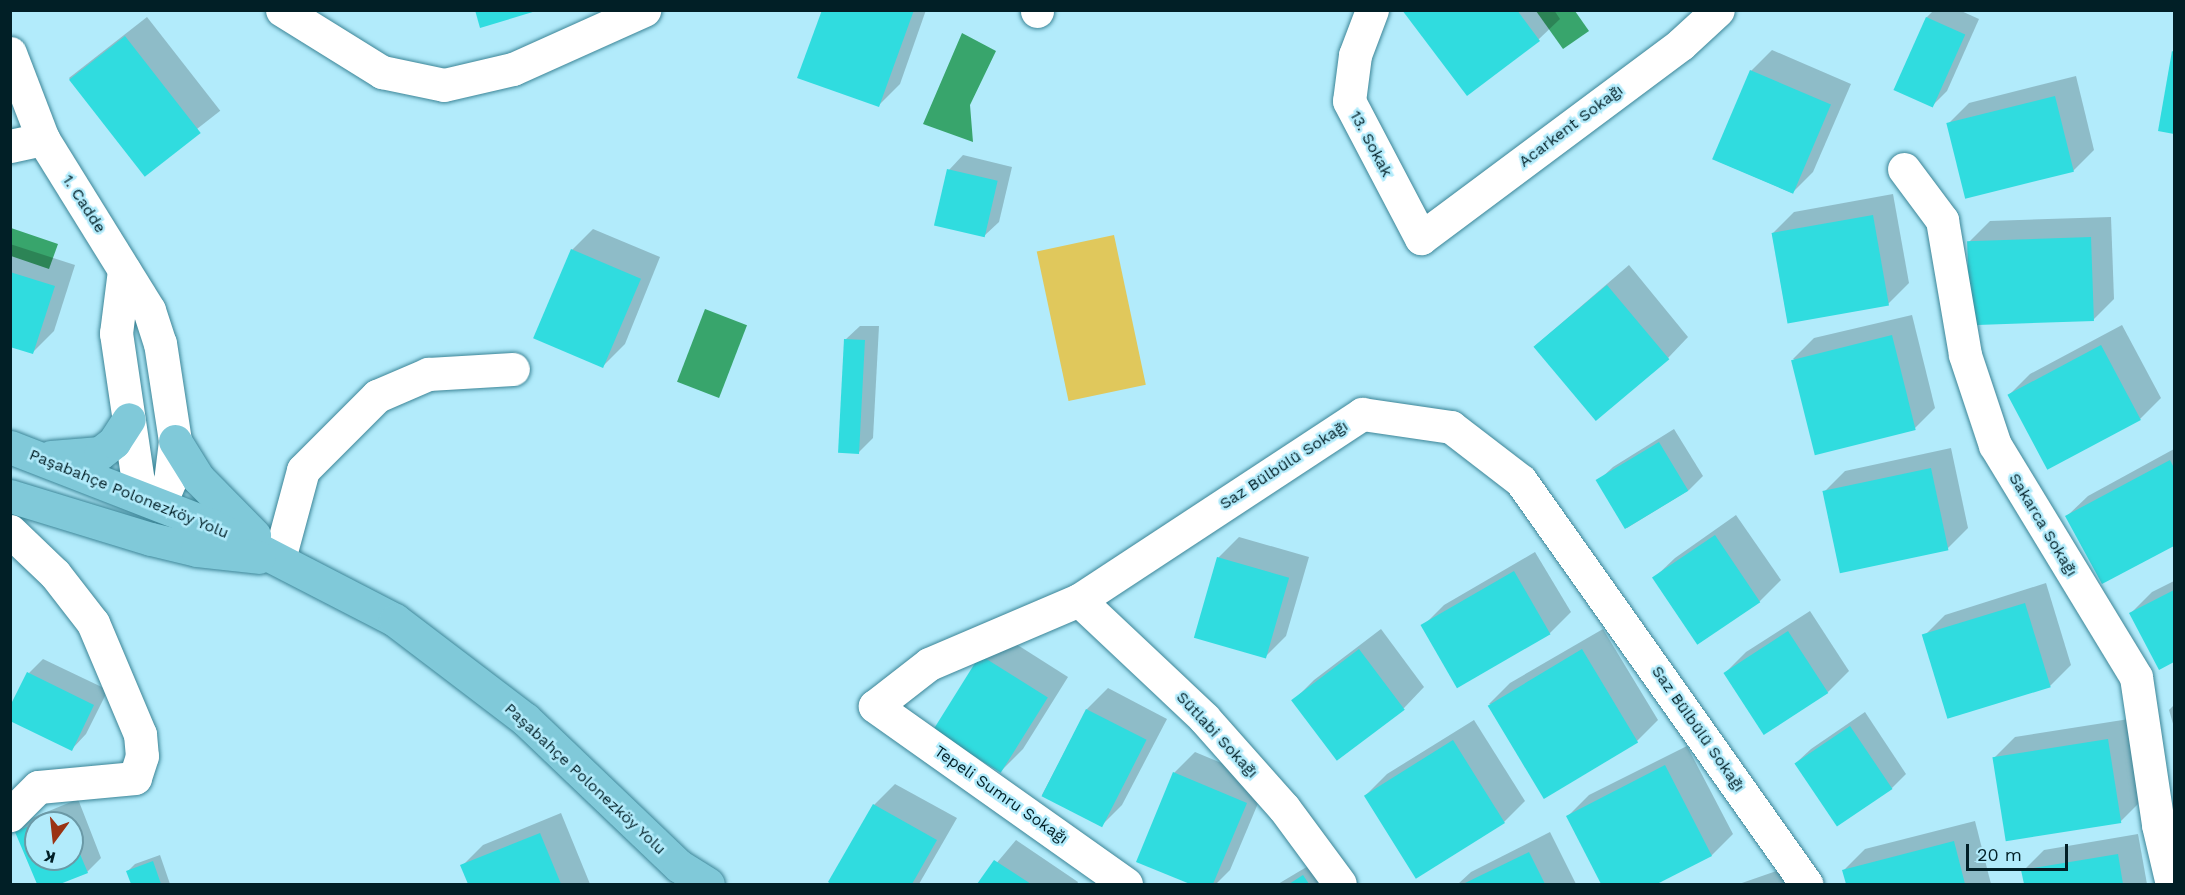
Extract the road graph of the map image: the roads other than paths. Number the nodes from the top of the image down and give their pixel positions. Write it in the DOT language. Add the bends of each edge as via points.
graph roads {
  1 [pos="282,10"];
  2 [pos="644,10"];
  3 [pos="1372,10"];
  4 [pos="1718,10"];
  5 [pos="10,52"];
  6 [pos="43,139"];
  7 [pos="10,146"];
  8 [pos="1904,169"];
  9 [pos="1421,238"];
  10 [pos="124,270"];
  11 [pos="513,369"];
  12 [pos="129,419"];
  13 [pos="175,441"];
  14 [pos="25,452"];
  15 [pos="10,478"];
  16 [pos="10,496"];
  17 [pos="149,513"];
  18 [pos="10,531"];
  19 [pos="279,559"];
  20 [pos="1079,600"];
  21 [pos="875,706"];
  22 [pos="24,783"];
  23 [pos="10,815"];
  24 [pos="708,885"];
  25 [pos="1126,885"];
  26 [pos="1340,885"];
  27 [pos="1806,885"];
  28 [pos="2172,885"];
  1 -- 2 [label="street" via="382,72 444,85 513,69"];
  3 -- 9 [label="street, 13. Sokak" via="1355,55 1349,101"];
  4 -- 9 [label="street, Acarkent Sokağı" via="1681,44"];
  5 -- 6 [label="street, 1. Cadde"];
  6 -- 7 [label="street"];
  6 -- 10 [label="street, 1. Cadde"];
  8 -- 28 [label="street, Sakarca Sokağı" via="1942,220 1965,355 1995,445 2136,677 2158,825"];
  10 -- 12 [label="street" via="116,333"];
  10 -- 13 [label="street, 1. Cadde" via="149,309 160,343"];
  11 -- 19 [label="street" via="428,374 376,396 303,470"];
  12 -- 14 [label="main road" via="114,442 100,453"];
  12 -- 17 [label="street"];
  13 -- 17 [label="street, 1. Cadde" via="170,480"];
  13 -- 19 [label="main road" via="198,478"];
  14 -- 17 [label="main road, Paşabahçe Polonezköy Yolu"];
  15 -- 17 [label="main road" via="117,512"];
  16 -- 17 [label="main road, Paşabahçe Polonezköy Yolu"];
  17 -- 19 [label="main road, Paşabahçe Polonezköy Yolu" via="197,550"];
  18 -- 22 [label="street" via="56,574 93,623 140,734 142,756 135,778"];
  19 -- 24 [label="main road, Paşabahçe Polonezköy Yolu" via="395,620 525,719 679,866"];
  20 -- 21 [label="street, Saz Bülbülü Sokağı" via="929,664"];
  20 -- 26 [label="street, Sütlabi Sokağı" via="1204,718 1284,808"];
  20 -- 27 [label="street, Saz Bülbülü Sokağı" via="1362,414 1451,426 1521,481"];
  21 -- 25 [label="street, Tepeli Sumru Sokağı"];
  22 -- 23 [label="street"];
}
